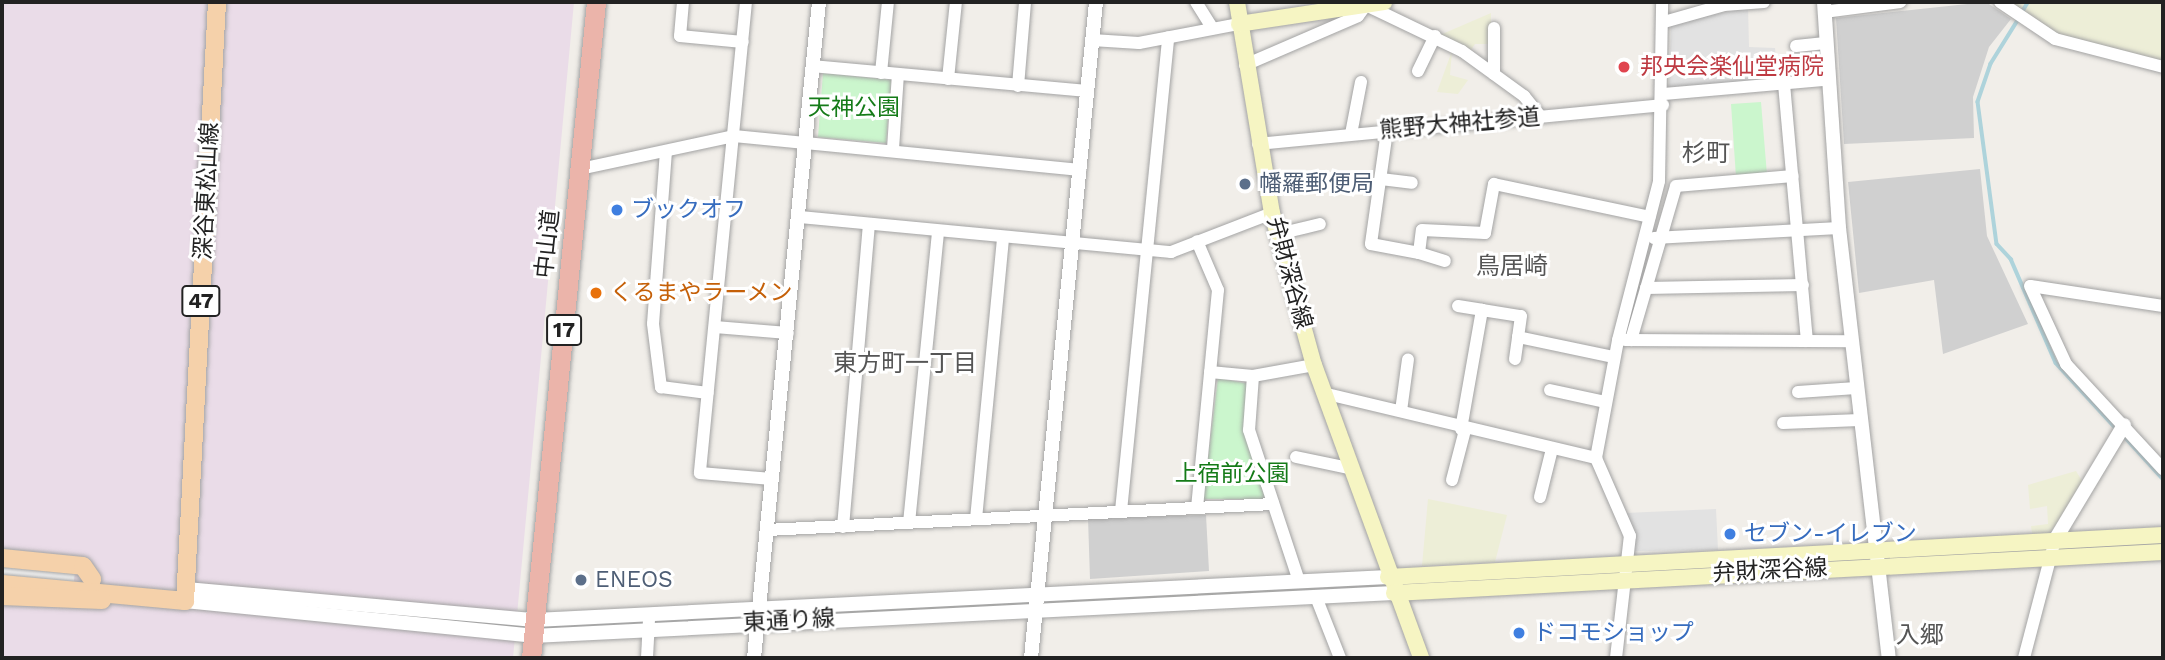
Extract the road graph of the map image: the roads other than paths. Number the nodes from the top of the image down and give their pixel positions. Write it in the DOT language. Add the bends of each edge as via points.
graph roads {
  1 [pos="217,2"];
  2 [pos="596,2"];
  3 [pos="683,2"];
  4 [pos="746,2"];
  5 [pos="819,2"];
  6 [pos="888,2"];
  7 [pos="956,2"];
  8 [pos="1025,2"];
  9 [pos="1096,2"];
  10 [pos="1196,2"];
  11 [pos="1237,2"];
  12 [pos="1384,2"];
  13 [pos="1662,2"];
  14 [pos="1764,2"];
  15 [pos="1900,2"];
  16 [pos="2000,2"];
  17 [pos="1724,3"];
  18 [pos="1367,5"];
  19 [pos="1824,7"];
  20 [pos="1664,22"];
  21 [pos="1239,24"];
  22 [pos="1212,28"];
  23 [pos="1494,28"];
  24 [pos="1435,36"];
  25 [pos="1168,37"];
  26 [pos="1092,40"];
  27 [pos="743,42"];
  28 [pos="1824,43"];
  29 [pos="1796,46"];
  30 [pos="1245,65"];
  31 [pos="812,66"];
  32 [pos="2163,67"];
  33 [pos="1418,71"];
  34 [pos="881,73"];
  35 [pos="1494,74"];
  36 [pos="898,75"];
  37 [pos="948,79"];
  38 [pos="1825,80"];
  39 [pos="1361,82"];
  40 [pos="1784,85"];
  41 [pos="1018,86"];
  42 [pos="1087,91"];
  43 [pos="1663,100"];
  44 [pos="1541,117"];
  45 [pos="1387,131"];
  46 [pos="1351,134"];
  47 [pos="734,136"];
  48 [pos="806,142"];
  49 [pos="1258,144"];
  50 [pos="893,149"];
  51 [pos="666,151"];
  52 [pos="580,169"];
  53 [pos="1080,170"];
  54 [pos="1793,176"];
  55 [pos="1381,179"];
  56 [pos="1412,183"];
  57 [pos="1272,214"];
  58 [pos="800,217"];
  59 [pos="1650,217"];
  60 [pos="869,224"];
  61 [pos="1320,224"];
  62 [pos="1839,228"];
  63 [pos="938,231"];
  64 [pos="1799,232"];
  65 [pos="1278,234"];
  66 [pos="1003,237"];
  67 [pos="1661,237"];
  68 [pos="1645,238"];
  69 [pos="1197,241"];
  70 [pos="1073,244"];
  71 [pos="1147,252"];
  72 [pos="1419,253"];
  73 [pos="1445,261"];
  74 [pos="1803,285"];
  75 [pos="1646,288"];
  76 [pos="1458,306"];
  77 [pos="2163,306"];
  78 [pos="1482,310"];
  79 [pos="715,327"];
  80 [pos="788,333"];
  81 [pos="1518,337"];
  82 [pos="1624,340"];
  83 [pos="1807,341"];
  84 [pos="1851,341"];
  85 [pos="1614,357"];
  86 [pos="1408,359"];
  87 [pos="1515,359"];
  88 [pos="1314,365"];
  89 [pos="1210,372"];
  90 [pos="1253,376"];
  91 [pos="1856,388"];
  92 [pos="1550,390"];
  93 [pos="1798,392"];
  94 [pos="708,393"];
  95 [pos="1323,393"];
  96 [pos="1605,402"];
  97 [pos="1401,411"];
  98 [pos="1860,420"];
  99 [pos="1783,423"];
  100 [pos="2124,425"];
  101 [pos="1463,430"];
  102 [pos="1552,449"];
  103 [pos="1296,457"];
  104 [pos="1596,458"];
  105 [pos="1348,468"];
  106 [pos="2163,469"];
  107 [pos="772,479"];
  108 [pos="1452,480"];
  109 [pos="1539,496"];
  110 [pos="1273,504"];
  111 [pos="1197,508"];
  112 [pos="1121,511"];
  113 [pos="1046,514"];
  114 [pos="976,519"];
  115 [pos="909,523"];
  116 [pos="843,527"];
  117 [pos="767,530"];
  118 [pos="2163,535"];
  119 [pos="2056,540"];
  120 [pos="2163,552"];
  121 [pos="2,558"];
  122 [pos="2047,558"];
  123 [pos="1878,559"];
  124 [pos="1630,570"];
  125 [pos="2,572"];
  126 [pos="1388,576"];
  127 [pos="92,579"];
  128 [pos="1299,581"];
  129 [pos="2,584"];
  130 [pos="73,584"];
  131 [pos="1394,593"];
  132 [pos="1038,594"];
  133 [pos="186,595"];
  134 [pos="133,596"];
  135 [pos="2,597"];
  136 [pos="1316,597"];
  137 [pos="1036,611"];
  138 [pos="650,614"];
  139 [pos="758,617"];
  140 [pos="534,628"];
  141 [pos="649,629"];
  142 [pos="531,658"];
  143 [pos="647,658"];
  144 [pos="754,658"];
  145 [pos="1031,658"];
  146 [pos="1340,658"];
  147 [pos="1421,658"];
  148 [pos="1616,658"];
  149 [pos="1889,658"];
  150 [pos="2024,658"];
  1 -- 133 [label="main road, 深谷東松山線 / 47"];
  2 -- 52 [label="highway, 中山道 / 17"];
  3 -- 27 [label="street" via="680,36"];
  4 -- 27 [label="street"];
  5 -- 31 [label="street"];
  6 -- 34 [label="street"];
  7 -- 37 [label="street"];
  8 -- 41 [label="street"];
  9 -- 26 [label="street"];
  10 -- 22 [label="street"];
  11 -- 21 [label="main road, 弁財深谷線"];
  12 -- 18 [label="main road"];
  13 -- 20 [label="street"];
  14 -- 17 [label="street"];
  15 -- 19 [label="street"];
  16 -- 32 [label="street" via="2055,39"];
  17 -- 20 [label="street"];
  18 -- 21 [label="main road"];
  18 -- 24 [label="street"];
  18 -- 30 [label="street" via="1358,16"];
  19 -- 28 [label="street"];
  20 -- 43 [label="street"];
  21 -- 22 [label="street"];
  21 -- 30 [label="main road, 弁財深谷線"];
  22 -- 25 [label="street"];
  23 -- 35 [label="street"];
  24 -- 33 [label="street"];
  24 -- 35 [label="street"];
  25 -- 26 [label="street"];
  25 -- 71 [label="street"];
  26 -- 42 [label="street"];
  27 -- 47 [label="street"];
  28 -- 29 [label="street"];
  28 -- 38 [label="street"];
  30 -- 49 [label="main road, 弁財深谷線"];
  31 -- 34 [label="street"];
  31 -- 48 [label="street"];
  34 -- 36 [label="street"];
  35 -- 44 [label="street"];
  36 -- 37 [label="street"];
  36 -- 50 [label="street"];
  37 -- 41 [label="street"];
  38 -- 40 [label="street, 熊野大神社参道"];
  38 -- 62 [label="street"];
  39 -- 46 [label="street"];
  40 -- 43 [label="street, 熊野大神社参道"];
  40 -- 54 [label="street"];
  41 -- 42 [label="street"];
  42 -- 53 [label="street"];
  43 -- 44 [label="street, 熊野大神社参道"];
  43 -- 59 [label="street"];
  44 -- 45 [label="street, 熊野大神社参道"];
  45 -- 46 [label="street, 熊野大神社参道"];
  45 -- 55 [label="street"];
  46 -- 49 [label="street, 熊野大神社参道"];
  47 -- 48 [label="street"];
  47 -- 51 [label="street"];
  47 -- 79 [label="street"];
  48 -- 50 [label="street"];
  48 -- 58 [label="street"];
  49 -- 57 [label="main road, 弁財深谷線"];
  50 -- 53 [label="street"];
  51 -- 52 [label="street"];
  51 -- 94 [label="street" via="653,324 661,387"];
  52 -- 140 [label="highway, 中山道 / 17"];
  53 -- 70 [label="street"];
  54 -- 64 [label="street"];
  54 -- 67 [label="street" via="1676,186"];
  55 -- 56 [label="street"];
  55 -- 72 [label="street" via="1371,244"];
  57 -- 65 [label="main road, 弁財深谷線"];
  57 -- 69 [label="street"];
  58 -- 60 [label="street"];
  58 -- 80 [label="street"];
  59 -- 68 [label="street"];
  59 -- 72 [label="street" via="1494,184 1485,233 1422,230"];
  60 -- 63 [label="street"];
  60 -- 116 [label="street"];
  61 -- 65 [label="street"];
  62 -- 64 [label="street"];
  62 -- 84 [label="street"];
  63 -- 66 [label="street"];
  63 -- 115 [label="street"];
  64 -- 67 [label="street"];
  64 -- 74 [label="street"];
  65 -- 88 [label="main road, 弁財深谷線"];
  66 -- 70 [label="street"];
  66 -- 114 [label="street"];
  67 -- 68 [label="street"];
  67 -- 75 [label="street"];
  68 -- 82 [label="street"];
  69 -- 71 [label="street" via="1171,252"];
  69 -- 89 [label="street" via="1218,290"];
  70 -- 71 [label="street"];
  70 -- 113 [label="street"];
  71 -- 112 [label="street"];
  72 -- 73 [label="street"];
  74 -- 75 [label="street"];
  74 -- 83 [label="street"];
  75 -- 82 [label="street"];
  76 -- 78 [label="street"];
  77 -- 100 [label="street" via="2030,286 2066,364"];
  78 -- 81 [label="street" via="1521,316"];
  78 -- 101 [label="street"];
  79 -- 80 [label="street"];
  79 -- 94 [label="street"];
  80 -- 107 [label="street"];
  81 -- 85 [label="street"];
  81 -- 87 [label="street"];
  82 -- 83 [label="street"];
  82 -- 85 [label="street"];
  83 -- 84 [label="street"];
  84 -- 91 [label="street"];
  85 -- 96 [label="street"];
  86 -- 97 [label="street"];
  88 -- 90 [label="street"];
  88 -- 95 [label="main road, 弁財深谷線"];
  89 -- 90 [label="street"];
  89 -- 111 [label="street"];
  90 -- 110 [label="street" via="1249,430"];
  91 -- 93 [label="street"];
  91 -- 98 [label="street"];
  92 -- 96 [label="street"];
  94 -- 107 [label="street" via="700,473"];
  95 -- 97 [label="street"];
  95 -- 105 [label="main road, 弁財深谷線"];
  96 -- 104 [label="street"];
  97 -- 101 [label="street"];
  98 -- 99 [label="street"];
  98 -- 123 [label="street"];
  100 -- 106 [label="street"];
  100 -- 119 [label="street"];
  101 -- 102 [label="street"];
  101 -- 108 [label="street"];
  102 -- 104 [label="street"];
  102 -- 109 [label="street"];
  103 -- 105 [label="street"];
  104 -- 124 [label="street" via="1630,536"];
  105 -- 126 [label="main road, 弁財深谷線"];
  107 -- 117 [label="street"];
  110 -- 111 [label="street"];
  110 -- 128 [label="street"];
  111 -- 112 [label="street"];
  112 -- 113 [label="street"];
  113 -- 114 [label="street"];
  113 -- 132 [label="street"];
  114 -- 115 [label="street"];
  115 -- 116 [label="street"];
  116 -- 117 [label="street"];
  117 -- 139 [label="street"];
  118 -- 119 [label="main road, 弁財深谷線"];
  119 -- 122 [label="street"];
  119 -- 123 [label="main road, 弁財深谷線"];
  120 -- 122 [label="main road, 弁財深谷線"];
  121 -- 127 [label="main road" via="83,566"];
  122 -- 123 [label="main road, 弁財深谷線"];
  122 -- 150 [label="street"];
  123 -- 124 [label="main road, 弁財深谷線"];
  123 -- 149 [label="street"];
  124 -- 126 [label="main road, 弁財深谷線"];
  124 -- 131 [label="main road, 弁財深谷線"];
  124 -- 148 [label="street"];
  125 -- 130 [label="main road"];
  126 -- 128 [label="street, 東通り線"];
  126 -- 131 [label="main road, 弁財深谷線"];
  127 -- 130 [label="main road"];
  127 -- 133 [label="main road"];
  128 -- 132 [label="street, 東通り線"];
  129 -- 130 [label="main road"];
  130 -- 134 [label="main road"];
  131 -- 136 [label="street, 東通り線"];
  131 -- 147 [label="main road"];
  132 -- 137 [label="street"];
  132 -- 139 [label="street, 東通り線"];
  133 -- 134 [label="main road"];
  133 -- 140 [label="street, 東通り線"];
  134 -- 135 [label="main road" via="74,603"];
  136 -- 137 [label="street, 東通り線"];
  136 -- 146 [label="street"];
  137 -- 139 [label="street, 東通り線"];
  137 -- 145 [label="street"];
  138 -- 139 [label="street, 東通り線"];
  138 -- 140 [label="street, 東通り線"];
  138 -- 141 [label="street"];
  139 -- 141 [label="street, 東通り線"];
  139 -- 144 [label="street"];
  140 -- 141 [label="street, 東通り線"];
  140 -- 142 [label="highway, 中山道 / 17"];
  141 -- 143 [label="street"];
}
